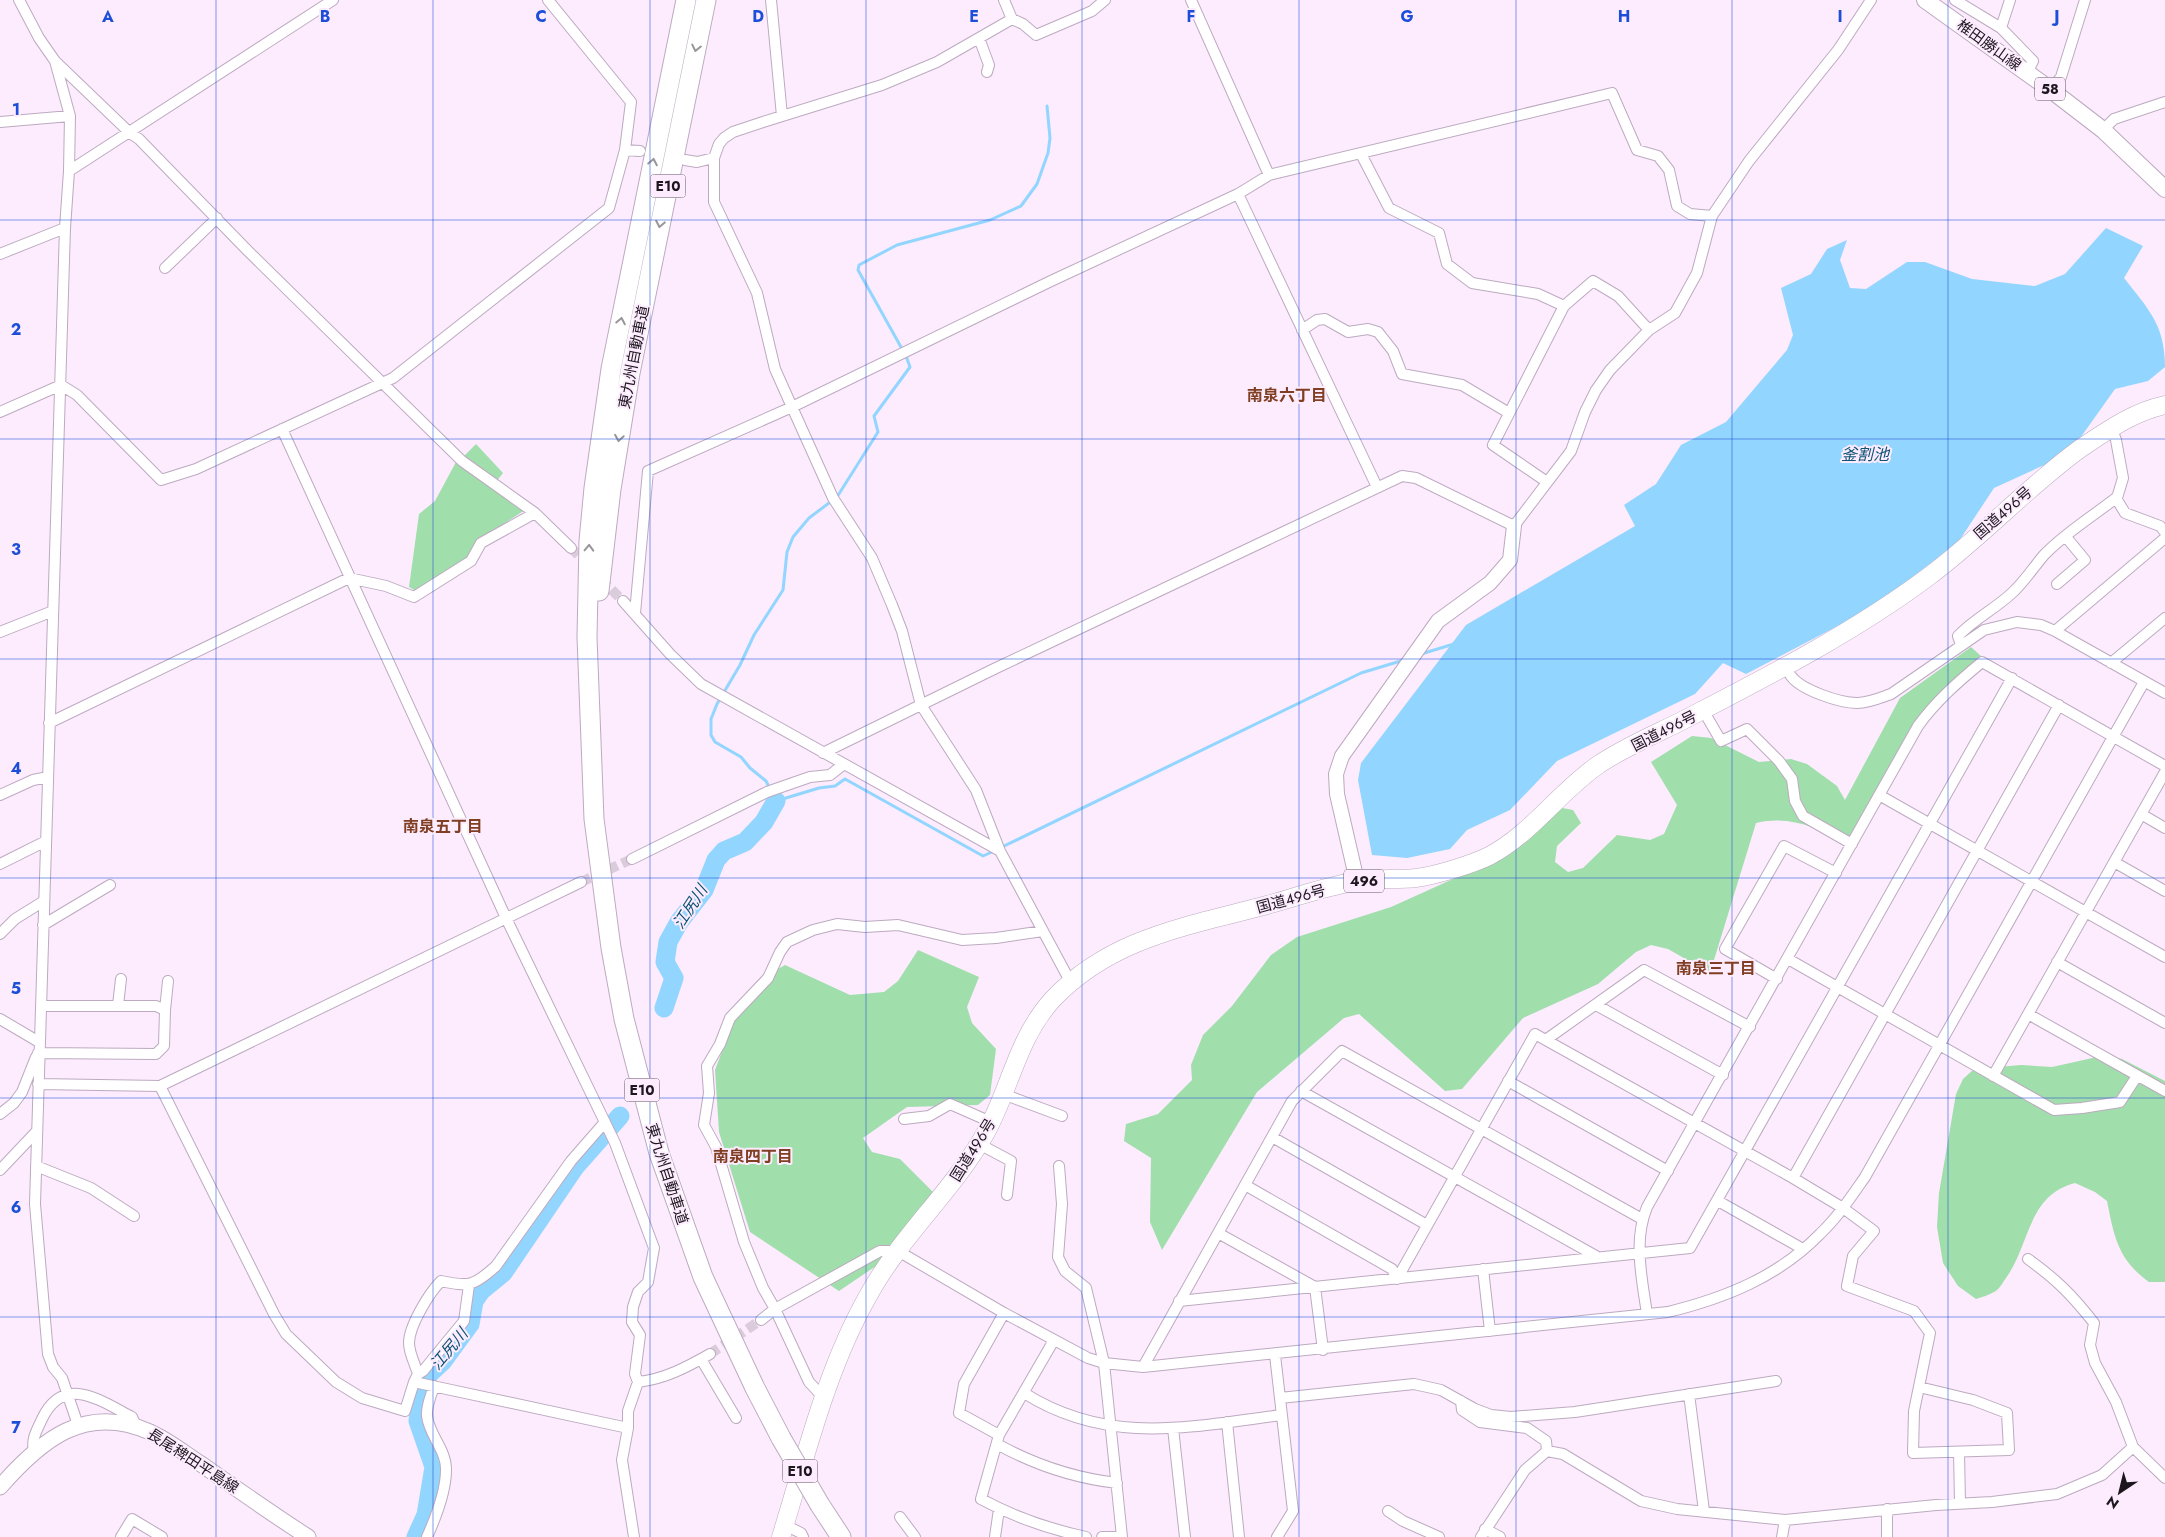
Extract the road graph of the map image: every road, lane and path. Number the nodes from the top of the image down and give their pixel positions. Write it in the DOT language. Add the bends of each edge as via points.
graph roads {
  1 [pos="19,0"];
  2 [pos="333,0"];
  3 [pos="548,0"];
  4 [pos="686,0"];
  5 [pos="706,0"];
  6 [pos="771,0"];
  7 [pos="1004,0"];
  8 [pos="1106,0"];
  9 [pos="1191,0"];
  10 [pos="1871,0"];
  11 [pos="1926,0"];
  12 [pos="1955,0"];
  13 [pos="2010,0"];
  14 [pos="2084,0"];
  15 [pos="1012,19"];
  16 [pos="2001,28"];
  17 [pos="978,38"];
  18 [pos="55,62"];
  19 [pos="987,72"];
  20 [pos="2027,73"];
  21 [pos="2051,90"];
  22 [pos="2165,102"];
  23 [pos="70,116"];
  24 [pos="782,116"];
  25 [pos="0,122"];
  26 [pos="2103,130"];
  27 [pos="130,133"];
  28 [pos="625,150"];
  29 [pos="640,151"];
  30 [pos="1361,154"];
  31 [pos="714,158"];
  32 [pos="685,160"];
  33 [pos="69,171"];
  34 [pos="1269,176"];
  35 [pos="2165,190"];
  36 [pos="1238,194"];
  37 [pos="1712,216"];
  38 [pos="217,218"];
  39 [pos="65,228"];
  40 [pos="0,254"];
  41 [pos="165,268"];
  42 [pos="1564,306"];
  43 [pos="1302,330"];
  44 [pos="1649,330"];
  45 [pos="384,382"];
  46 [pos="61,385"];
  47 [pos="2165,405"];
  48 [pos="792,407"];
  49 [pos="0,412"];
  50 [pos="1509,413"];
  51 [pos="2111,428"];
  52 [pos="282,429"];
  53 [pos="1547,482"];
  54 [pos="1377,487"];
  55 [pos="2117,498"];
  56 [pos="535,513"];
  57 [pos="1514,526"];
  58 [pos="2165,532"];
  59 [pos="2066,537"];
  60 [pos="2165,538"];
  61 [pos="571,548"];
  62 [pos="349,578"];
  63 [pos="2057,584"];
  64 [pos="623,601"];
  65 [pos="53,611"];
  66 [pos="635,613"];
  67 [pos="2165,619"];
  68 [pos="2055,631"];
  69 [pos="0,632"];
  70 [pos="1961,645"];
  71 [pos="2111,663"];
  72 [pos="1786,666"];
  73 [pos="2012,678"];
  74 [pos="2144,682"];
  75 [pos="2165,693"];
  76 [pos="921,705"];
  77 [pos="2060,705"];
  78 [pos="1703,710"];
  79 [pos="589,719"];
  80 [pos="49,723"];
  81 [pos="2113,735"];
  82 [pos="823,753"];
  83 [pos="844,764"];
  84 [pos="2165,766"];
  85 [pos="2165,772"];
  86 [pos="48,777"];
  87 [pos="0,795"];
  88 [pos="1880,795"];
  89 [pos="2141,814"];
  90 [pos="1930,824"];
  91 [pos="2165,828"];
  92 [pos="46,841"];
  93 [pos="1852,844"];
  94 [pos="1000,851"];
  95 [pos="1977,851"];
  96 [pos="632,859"];
  97 [pos="2114,862"];
  98 [pos="0,864"];
  99 [pos="1836,874"];
  100 [pos="1357,881"];
  101 [pos="2032,881"];
  102 [pos="581,882"];
  103 [pos="110,885"];
  104 [pos="2165,891"];
  105 [pos="44,902"];
  106 [pos="2086,912"];
  107 [pos="506,918"];
  108 [pos="43,925"];
  109 [pos="1043,931"];
  110 [pos="0,934"];
  111 [pos="2165,957"];
  112 [pos="1788,959"];
  113 [pos="2057,962"];
  114 [pos="1777,978"];
  115 [pos="121,979"];
  116 [pos="168,981"];
  117 [pos="1071,983"];
  118 [pos="1837,987"];
  119 [pos="118,1005"];
  120 [pos="1596,1005"];
  121 [pos="41,1006"];
  122 [pos="165,1010"];
  123 [pos="1885,1014"];
  124 [pos="2028,1014"];
  125 [pos="0,1019"];
  126 [pos="2165,1023"];
  127 [pos="1750,1027"];
  128 [pos="1547,1039"];
  129 [pos="39,1042"];
  130 [pos="1939,1045"];
  131 [pos="38,1053"];
  132 [pos="1723,1075"];
  133 [pos="1993,1076"];
  134 [pos="2137,1076"];
  135 [pos="1508,1081"];
  136 [pos="38,1084"];
  137 [pos="160,1086"];
  138 [pos="1301,1091"];
  139 [pos="2165,1091"];
  140 [pos="1003,1094"];
  141 [pos="0,1114"];
  142 [pos="1062,1116"];
  143 [pos="904,1119"];
  144 [pos="605,1122"];
  145 [pos="992,1122"];
  146 [pos="1695,1124"];
  147 [pos="1481,1129"];
  148 [pos="37,1131"];
  149 [pos="1272,1137"];
  150 [pos="979,1144"];
  151 [pos="1745,1151"];
  152 [pos="36,1166"];
  153 [pos="1060,1166"];
  154 [pos="0,1170"];
  155 [pos="1668,1171"];
  156 [pos="1454,1176"];
  157 [pos="1793,1178"];
  158 [pos="1245,1186"];
  159 [pos="1007,1194"];
  160 [pos="1718,1201"];
  161 [pos="1843,1208"];
  162 [pos="134,1216"];
  163 [pos="1642,1219"];
  164 [pos="1427,1224"];
  165 [pos="1218,1233"];
  166 [pos="1803,1250"];
  167 [pos="898,1251"];
  168 [pos="1639,1253"];
  169 [pos="1596,1256"];
  170 [pos="2028,1259"];
  171 [pos="1483,1269"];
  172 [pos="1396,1279"];
  173 [pos="469,1286"];
  174 [pos="1315,1287"];
  175 [pos="1179,1301"];
  176 [pos="775,1309"];
  177 [pos="1004,1313"];
  178 [pos="1646,1314"];
  179 [pos="761,1320"];
  180 [pos="1490,1331"];
  181 [pos="1054,1340"];
  182 [pos="1323,1350"];
  183 [pos="1275,1355"];
  184 [pos="1104,1363"];
  185 [pos="1143,1367"];
  186 [pos="416,1378"];
  187 [pos="1776,1381"];
  188 [pos="638,1382"];
  189 [pos="434,1386"];
  190 [pos="1919,1387"];
  191 [pos="1024,1393"];
  192 [pos="67,1394"];
  193 [pos="1689,1394"];
  194 [pos="824,1398"];
  195 [pos="1280,1398"];
  196 [pos="1461,1401"];
  197 [pos="1281,1415"];
  198 [pos="736,1418"];
  199 [pos="1227,1422"];
  200 [pos="78,1425"];
  201 [pos="136,1426"];
  202 [pos="1112,1427"];
  203 [pos="628,1428"];
  204 [pos="1173,1428"];
  205 [pos="998,1440"];
  206 [pos="2133,1447"];
  207 [pos="34,1451"];
  208 [pos="1547,1451"];
  209 [pos="1959,1452"];
  210 [pos="2165,1478"];
  211 [pos="1117,1483"];
  212 [pos="0,1487"];
  213 [pos="1960,1503"];
  214 [pos="999,1509"];
  215 [pos="1887,1509"];
  216 [pos="1388,1511"];
  217 [pos="1704,1512"];
  218 [pos="900,1517"];
  219 [pos="1785,1520"];
  220 [pos="783,1531"];
  221 [pos="1483,1533"];
  222 [pos="121,1537"];
  223 [pos="162,1537"];
  224 [pos="308,1537"];
  225 [pos="427,1537"];
  226 [pos="634,1537"];
  227 [pos="803,1537"];
  228 [pos="841,1537"];
  229 [pos="915,1537"];
  230 [pos="995,1537"];
  231 [pos="1086,1537"];
  232 [pos="1102,1537"];
  233 [pos="1122,1537"];
  234 [pos="1185,1537"];
  235 [pos="1240,1537"];
  236 [pos="1277,1537"];
  237 [pos="1439,1537"];
  238 [pos="1500,1537"];
  239 [pos="1782,1537"];
  240 [pos="1887,1537"];
  1 -- 18 [label="street"];
  2 -- 27 [label="street"];
  3 -- 28 [label="street" via="631,102"];
  79 -- 4 [label="highway, 東九州自動車道 / E10, one-way" via="589,550 600,434"];
  5 -- 79 [label="highway, 東九州自動車道 / E10, one-way" via="619,436 599,587"];
  6 -- 24 [label="street"];
  7 -- 15 [label="street"];
  8 -- 15 [label="street" via="1092,11 1036,35"];
  9 -- 34 [label="street"];
  10 -- 37 [label="street" via="1838,50 1749,161"];
  11 -- 20 [label="main road, 椎田勝山線 / 58"];
  12 -- 16 [label="street"];
  13 -- 16 [label="street"];
  14 -- 21 [label="street" via="2061,77"];
  15 -- 17 [label="street"];
  16 -- 20 [label="street" via="2033,61"];
  17 -- 19 [label="street" via="988,65"];
  17 -- 24 [label="street" via="937,62 882,85"];
  18 -- 23 [label="street"];
  18 -- 27 [label="street"];
  20 -- 21 [label="main road, 椎田勝山線 / 58"];
  21 -- 26 [label="main road, 椎田勝山線 / 58"];
  22 -- 26 [label="street" via="2114,119"];
  23 -- 25 [label="street"];
  23 -- 33 [label="street"];
  24 -- 31 [label="street" via="733,132 719,144"];
  26 -- 35 [label="main road, 椎田勝山線 / 58"];
  27 -- 33 [label="street"];
  27 -- 38 [label="street"];
  28 -- 29 [label="street"];
  28 -- 45 [label="street" via="609,208"];
  30 -- 34 [label="street"];
  30 -- 37 [label="street" via="1612,93 1637,150 1658,156 1669,170 1677,206 1690,214"];
  30 -- 42 [label="street" via="1390,208 1439,233 1447,264 1459,274 1472,283 1538,294"];
  31 -- 32 [label="street" via="697,162"];
  31 -- 48 [label="street" via="714,202 757,293 775,369"];
  33 -- 39 [label="street"];
  34 -- 36 [label="street"];
  36 -- 43 [label="street"];
  36 -- 48 [label="street"];
  37 -- 44 [label="street" via="1696,273 1686,295 1675,313"];
  38 -- 41 [label="street"];
  38 -- 45 [label="street"];
  39 -- 40 [label="street"];
  39 -- 46 [label="street"];
  42 -- 44 [label="street" via="1593,281 1618,296"];
  42 -- 50 [label="street"];
  43 -- 50 [label="street" via="1317,320 1325,319 1348,332 1373,329 1393,351 1402,374 1462,385"];
  43 -- 54 [label="street"];
  44 -- 53 [label="street" via="1610,370 1596,390 1572,452"];
  45 -- 52 [label="street"];
  45 -- 56 [label="street" via="462,461"];
  46 -- 49 [label="street"];
  46 -- 52 [label="street" via="77,396 161,480 196,469"];
  46 -- 65 [label="street"];
  47 -- 51 [label="highway, 国道496号 / 496"];
  48 -- 66 [label="street" via="648,471"];
  48 -- 76 [label="street" via="833,498 872,558 902,631"];
  50 -- 53 [label="street" via="1493,445"];
  51 -- 55 [label="street" via="2123,478"];
  51 -- 72 [label="highway, 国道496号 / 496" via="2064,461 1933,573 1872,617"];
  52 -- 62 [label="street"];
  53 -- 57 [label="street"];
  54 -- 57 [label="street" via="1402,476 1410,476"];
  54 -- 76 [label="street"];
  55 -- 58 [label="street" via="2125,513 2160,526"];
  55 -- 59 [label="street"];
  56 -- 61 [label="street"];
  56 -- 62 [label="street" via="482,543 471,562 414,597 386,586"];
  57 -- 100 [label="street" via="1510,560 1490,583 1438,621 1342,756 1336,774 1336,794"];
  59 -- 63 [label="street" via="2085,560"];
  59 -- 70 [label="street" via="2045,555 2011,594 1968,625 1958,636"];
  60 -- 68 [label="street"];
  62 -- 80 [label="street"];
  62 -- 107 [label="street"];
  64 -- 66 [label="street"];
  65 -- 69 [label="street"];
  65 -- 80 [label="street"];
  66 -- 82 [label="street" via="670,654 702,684"];
  67 -- 71 [label="street"];
  68 -- 70 [label="street" via="2029,623 2004,624 1984,630"];
  68 -- 71 [label="street"];
  70 -- 72 [label="street" via="1891,694 1858,703 1838,701 1814,691 1790,676"];
  71 -- 74 [label="street"];
  72 -- 78 [label="highway, 国道496号 / 496"];
  73 -- 77 [label="street"];
  73 -- 88 [label="street" via="1982,662 1959,681 1926,714"];
  73 -- 90 [label="street"];
  74 -- 75 [label="street"];
  74 -- 81 [label="street"];
  76 -- 82 [label="street"];
  76 -- 94 [label="street" via="976,790"];
  77 -- 81 [label="street"];
  77 -- 95 [label="street"];
  78 -- 93 [label="street" via="1721,742 1747,729 1792,779 1795,800 1803,816"];
  78 -- 100 [label="highway, 国道496号 / 496" via="1602,763 1510,842 1485,858 1421,878"];
  79 -- 228 [label="highway, 東九州自動車道 / E10, bridge" via="601,885 624,1019 659,1153 703,1278 750,1379 781,1438"];
  80 -- 86 [label="street"];
  81 -- 84 [label="street"];
  81 -- 101 [label="street"];
  82 -- 83 [label="street"];
  83 -- 94 [label="street"];
  83 -- 96 [label="street" via="830,775 810,777 767,792"];
  85 -- 89 [label="street"];
  86 -- 87 [label="street"];
  86 -- 92 [label="street"];
  88 -- 90 [label="street"];
  88 -- 93 [label="street"];
  89 -- 91 [label="street"];
  89 -- 97 [label="street"];
  90 -- 95 [label="street"];
  90 -- 118 [label="street"];
  92 -- 98 [label="street"];
  92 -- 105 [label="street"];
  93 -- 99 [label="street"];
  94 -- 109 [label="street"];
  95 -- 101 [label="street"];
  95 -- 123 [label="street"];
  97 -- 104 [label="street"];
  97 -- 106 [label="street"];
  99 -- 112 [label="street"];
  99 -- 114 [label="street" via="1784,846 1725,949"];
  100 -- 117 [label="highway, 国道496号 / 496" via="1144,938 1104,958"];
  101 -- 106 [label="street"];
  101 -- 130 [label="street"];
  102 -- 107 [label="street"];
  103 -- 108 [label="street"];
  105 -- 108 [label="street"];
  105 -- 110 [label="street" via="15,919"];
  106 -- 111 [label="street"];
  106 -- 113 [label="street"];
  107 -- 137 [label="street"];
  107 -- 144 [label="street"];
  108 -- 121 [label="street"];
  109 -- 117 [label="street"];
  109 -- 176 [label="street" via="962,940 898,925 865,927 837,924 813,930 787,942 768,978 730,1018 707,1066 709,1093 704,1125 716,1147 744,1242"];
  112 -- 114 [label="street"];
  112 -- 118 [label="street"];
  113 -- 124 [label="street"];
  113 -- 126 [label="street"];
  114 -- 127 [label="street"];
  115 -- 119 [label="street"];
  116 -- 122 [label="street"];
  117 -- 140 [label="highway, 国道496号 / 496" via="1028,1032"];
  118 -- 123 [label="street"];
  118 -- 151 [label="street"];
  119 -- 121 [label="street"];
  119 -- 122 [label="street" via="156,1006"];
  120 -- 127 [label="street" via="1644,970"];
  120 -- 128 [label="street"];
  120 -- 132 [label="street"];
  121 -- 129 [label="street"];
  122 -- 131 [label="street" via="164,1046 156,1054"];
  123 -- 130 [label="street"];
  123 -- 157 [label="street"];
  124 -- 133 [label="street"];
  124 -- 134 [label="street"];
  125 -- 129 [label="street"];
  127 -- 132 [label="street"];
  128 -- 135 [label="street" via="1535,1034"];
  128 -- 146 [label="street"];
  129 -- 131 [label="street"];
  130 -- 133 [label="street"];
  130 -- 161 [label="street" via="1865,1177"];
  131 -- 136 [label="street"];
  131 -- 141 [label="street" via="22,1092"];
  132 -- 146 [label="street"];
  133 -- 134 [label="street" via="2054,1110 2120,1102"];
  134 -- 139 [label="street"];
  135 -- 147 [label="street"];
  135 -- 155 [label="street"];
  136 -- 137 [label="street"];
  136 -- 148 [label="street"];
  137 -- 186 [label="street" via="286,1334 336,1382 362,1398 405,1410"];
  138 -- 147 [label="street" via="1342,1051"];
  138 -- 149 [label="street"];
  138 -- 156 [label="street"];
  140 -- 142 [label="street"];
  140 -- 145 [label="highway, 国道496号 / 496"];
  143 -- 145 [label="street" via="929,1116 950,1104"];
  144 -- 173 [label="street" via="571,1161 496,1266"];
  144 -- 188 [label="street" via="654,1248 648,1282 638,1292 633,1307 632,1322 640,1335 635,1374"];
  145 -- 150 [label="highway, 国道496号 / 496"];
  146 -- 151 [label="street"];
  146 -- 155 [label="street"];
  147 -- 156 [label="street"];
  147 -- 163 [label="street"];
  148 -- 152 [label="street"];
  148 -- 154 [label="street"];
  149 -- 158 [label="street"];
  149 -- 164 [label="street"];
  150 -- 159 [label="street" via="1011,1161"];
  150 -- 167 [label="highway, 国道496号 / 496" via="957,1178"];
  151 -- 157 [label="street"];
  151 -- 160 [label="street"];
  152 -- 162 [label="street" via="92,1188"];
  152 -- 192 [label="street" via="35,1204 45,1340 53,1367 62,1378"];
  153 -- 184 [label="street" via="1062,1204 1058,1256 1065,1271 1086,1288"];
  155 -- 163 [label="street"];
  156 -- 164 [label="street"];
  156 -- 169 [label="street"];
  157 -- 161 [label="street"];
  158 -- 165 [label="street"];
  158 -- 172 [label="street" via="1392,1269"];
  160 -- 166 [label="street"];
  160 -- 168 [label="street" via="1690,1248"];
  161 -- 166 [label="street"];
  161 -- 190 [label="street" via="1874,1231 1853,1256 1847,1286 1914,1311 1930,1333"];
  163 -- 168 [label="street"];
  164 -- 172 [label="street"];
  165 -- 174 [label="street"];
  165 -- 175 [label="street"];
  166 -- 178 [label="street" via="1734,1292 1705,1303"];
  167 -- 176 [label="street" via="880,1251"];
  167 -- 177 [label="street"];
  167 -- 194 [label="highway, 国道496号 / 496" via="868,1294"];
  168 -- 169 [label="street"];
  168 -- 178 [label="street"];
  169 -- 171 [label="street"];
  170 -- 206 [label="street" via="2072,1294 2094,1323 2090,1345 2094,1362 2116,1402"];
  171 -- 172 [label="street"];
  171 -- 180 [label="street"];
  172 -- 174 [label="street"];
  173 -- 186 [label="street" via="464,1320"];
  173 -- 186 [label="street" via="441,1281 434,1288 410,1331 409,1345"];
  174 -- 175 [label="street"];
  174 -- 182 [label="street"];
  175 -- 185 [label="street"];
  176 -- 179 [label="street"];
  176 -- 194 [label="street" via="809,1382"];
  177 -- 181 [label="street"];
  177 -- 205 [label="street" via="964,1384 959,1413"];
  178 -- 180 [label="street"];
  180 -- 182 [label="street"];
  181 -- 184 [label="street"];
  181 -- 191 [label="street"];
  182 -- 183 [label="street"];
  183 -- 185 [label="street"];
  183 -- 195 [label="street"];
  184 -- 185 [label="street"];
  184 -- 202 [label="street"];
  186 -- 189 [label="street"];
  187 -- 193 [label="street"];
  188 -- 198 [label="street" via="680,1371 706,1357"];
  188 -- 203 [label="street" via="628,1411"];
  189 -- 203 [label="street"];
  189 -- 225 [label="street" via="427,1406 428,1418 446,1469 443,1490"];
  190 -- 209 [label="street" via="1914,1411 1913,1452"];
  190 -- 209 [label="street" via="1973,1400 2007,1413 2009,1450"];
  191 -- 202 [label="street" via="1064,1414"];
  191 -- 205 [label="street"];
  192 -- 200 [label="street"];
  192 -- 201 [label="street" via="84,1393 132,1416"];
  192 -- 207 [label="street" via="54,1401 44,1415 32,1442"];
  193 -- 196 [label="street" via="1575,1412 1511,1417 1491,1415"];
  193 -- 217 [label="street"];
  194 -- 220 [label="highway, 国道496号 / 496"];
  195 -- 196 [label="street" via="1414,1384 1441,1390"];
  195 -- 197 [label="street"];
  196 -- 208 [label="street" via="1462,1410 1480,1422 1528,1428 1546,1441"];
  197 -- 199 [label="street"];
  197 -- 236 [label="street" via="1293,1511"];
  199 -- 204 [label="street"];
  199 -- 235 [label="street"];
  200 -- 201 [label="main road, 長尾稗田平島線" via="104,1421"];
  200 -- 207 [label="main road, 長尾稗田平島線"];
  201 -- 224 [label="main road, 長尾稗田平島線" via="166,1441"];
  202 -- 204 [label="street"];
  202 -- 211 [label="street"];
  203 -- 226 [label="street" via="622,1460"];
  204 -- 234 [label="street"];
  205 -- 211 [label="street" via="1019,1456 1074,1476"];
  205 -- 214 [label="street" via="981,1499"];
  206 -- 210 [label="street"];
  206 -- 213 [label="street" via="2102,1475 2057,1494"];
  207 -- 212 [label="main road, 長尾稗田平島線"];
  208 -- 217 [label="street" via="1563,1454 1641,1501"];
  208 -- 221 [label="street" via="1525,1470"];
  209 -- 213 [label="street"];
  211 -- 233 [label="street"];
  213 -- 215 [label="street"];
  214 -- 230 [label="street"];
  214 -- 231 [label="street" via="1058,1531"];
  215 -- 219 [label="street"];
  215 -- 240 [label="street"];
  216 -- 237 [label="street"];
  217 -- 219 [label="street"];
  218 -- 229 [label="street"];
  219 -- 239 [label="street"];
  220 -- 227 [label="street" via="801,1533"];
  221 -- 238 [label="street"];
  222 -- 223 [label="street" via="132,1519"];
  232 -- 233 [label="street"];
}
